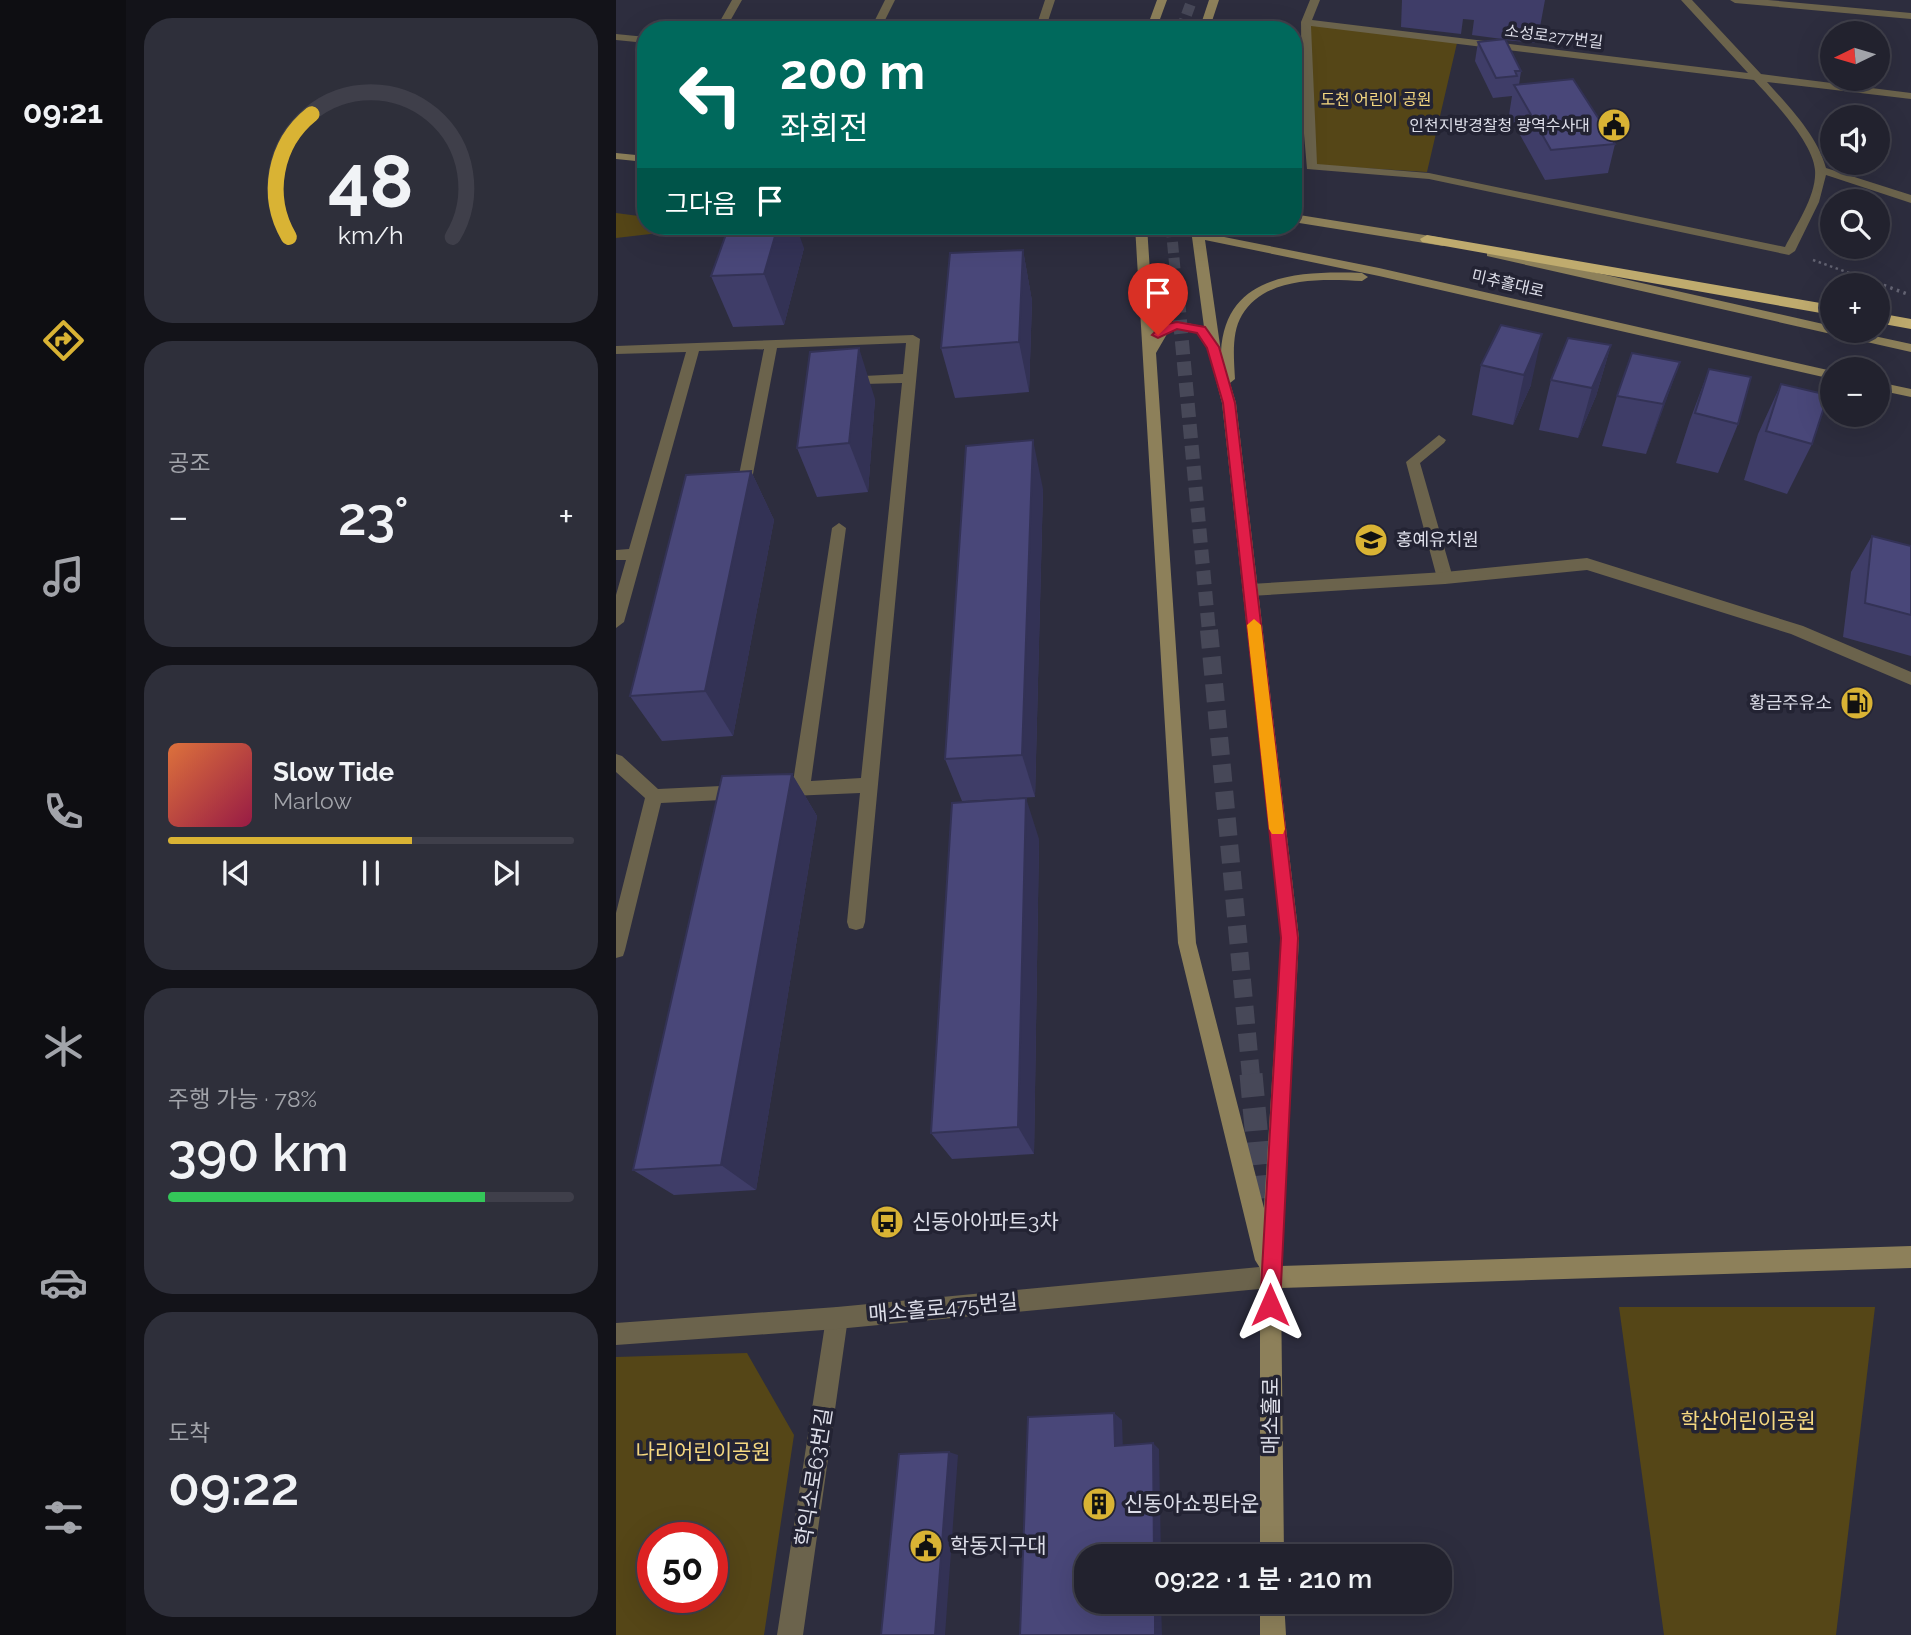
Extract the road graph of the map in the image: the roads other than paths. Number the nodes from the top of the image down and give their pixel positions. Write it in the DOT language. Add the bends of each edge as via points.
graph roads {
  1 [pos="737,0"];
  2 [pos="890,0"];
  3 [pos="1051,0"];
  4 [pos="1162,0"];
  5 [pos="1214,0"];
  6 [pos="1315,0"];
  7 [pos="1686,0"];
  8 [pos="1735,0"];
  9 [pos="1911,16"];
  10 [pos="725,21"];
  11 [pos="880,21"];
  12 [pos="1043,21"];
  13 [pos="1154,21"];
  14 [pos="1207,21"];
  15 [pos="1306,22"];
  16 [pos="616,37"];
  17 [pos="637,39"];
  18 [pos="1758,77"];
  19 [pos="1911,96"];
  20 [pos="616,156"];
  21 [pos="637,158"];
  22 [pos="1820,167"];
  23 [pos="1820,174"];
  24 [pos="1837,175"];
  25 [pos="1911,199"];
  26 [pos="1302,219"];
  27 [pos="1142,235"];
  28 [pos="1198,235"];
  29 [pos="1219,235"];
  30 [pos="1427,239"];
  31 [pos="1414,280"];
  32 [pos="1820,308"];
  33 [pos="1890,320"];
  34 [pos="1911,324"];
  35 [pos="1820,327"];
  36 [pos="771,344"];
  37 [pos="1213,347"];
  38 [pos="693,348"];
  39 [pos="616,350"];
  40 [pos="1151,354"];
  41 [pos="1820,372"];
  42 [pos="909,378"];
  43 [pos="864,380"];
  44 [pos="1890,389"];
  45 [pos="1911,393"];
  46 [pos="1229,403"];
  47 [pos="1439,440"];
  48 [pos="741,499"];
  49 [pos="839,528"];
  50 [pos="635,554"];
  51 [pos="616,555"];
  52 [pos="1445,578"];
  53 [pos="1250,590"];
  54 [pos="616,622"];
  55 [pos="1911,679"];
  56 [pos="616,761"];
  57 [pos="869,785"];
  58 [pos="802,788"];
  59 [pos="654,796"];
  60 [pos="856,922"];
  61 [pos="616,950"];
  62 [pos="1911,1257"];
  63 [pos="1270,1277"];
  64 [pos="837,1318"];
  65 [pos="616,1334"];
  66 [pos="1272,1544"];
  67 [pos="1272,1614"];
  68 [pos="790,1635"];
  69 [pos="1273,1635"];
  1 -- 10 [label="street"];
  2 -- 11 [label="street"];
  3 -- 12 [label="street"];
  4 -- 13 [label="main road"];
  5 -- 14 [label="main road"];
  6 -- 15 [label="street"];
  7 -- 18 [label="street"];
  8 -- 9 [label="street"];
  15 -- 18 [label="street, 소성로277번길"];
  15 -- 23 [label="street" via="1311,167 1429,176 1789,251 1809,213"];
  16 -- 17 [label="street"];
  18 -- 19 [label="street, 소성로277번길"];
  18 -- 22 [label="street" via="1813,147"];
  20 -- 21 [label="main road"];
  24 -- 25 [label="street"];
  26 -- 30 [label="main road, 미추홀대로"];
  27 -- 40 [label="main road"];
  28 -- 37 [label="main road"];
  29 -- 31 [label="main road, 미추홀대로"];
  30 -- 32 [label="highway"];
  30 -- 35 [label="main road, 미추홀대로"];
  31 -- 41 [label="main road, 미추홀대로"];
  31 -- 46 [label="main road" via="1314,278 1280,283 1255,295 1237,313 1229,333"];
  33 -- 34 [label="highway"];
  36 -- 38 [label="street"];
  36 -- 42 [label="street" via="913,339"];
  36 -- 48 [label="street"];
  37 -- 40 [label="main road" via="1201,330 1177,325 1162,331"];
  37 -- 46 [label="main road"];
  38 -- 39 [label="street"];
  38 -- 50 [label="street"];
  40 -- 63 [label="main road" via="1187,943"];
  42 -- 43 [label="street"];
  42 -- 57 [label="street"];
  44 -- 45 [label="main road"];
  46 -- 53 [label="main road"];
  47 -- 52 [label="street" via="1413,462"];
  49 -- 58 [label="street"];
  50 -- 51 [label="street"];
  50 -- 54 [label="street"];
  52 -- 53 [label="street"];
  52 -- 55 [label="street" via="1587,564 1797,630"];
  53 -- 63 [label="main road" via="1290,938"];
  56 -- 59 [label="street"];
  57 -- 58 [label="street"];
  57 -- 60 [label="street"];
  58 -- 59 [label="street"];
  59 -- 61 [label="street"];
  62 -- 63 [label="main road"];
  63 -- 64 [label="street, 매소홀로475번길"];
  63 -- 66 [label="main road, 매소홀로"];
  64 -- 65 [label="street, 매소홀로475번길"];
  64 -- 68 [label="street, 학익소로63번길"];
  67 -- 69 [label="main road"];
}
